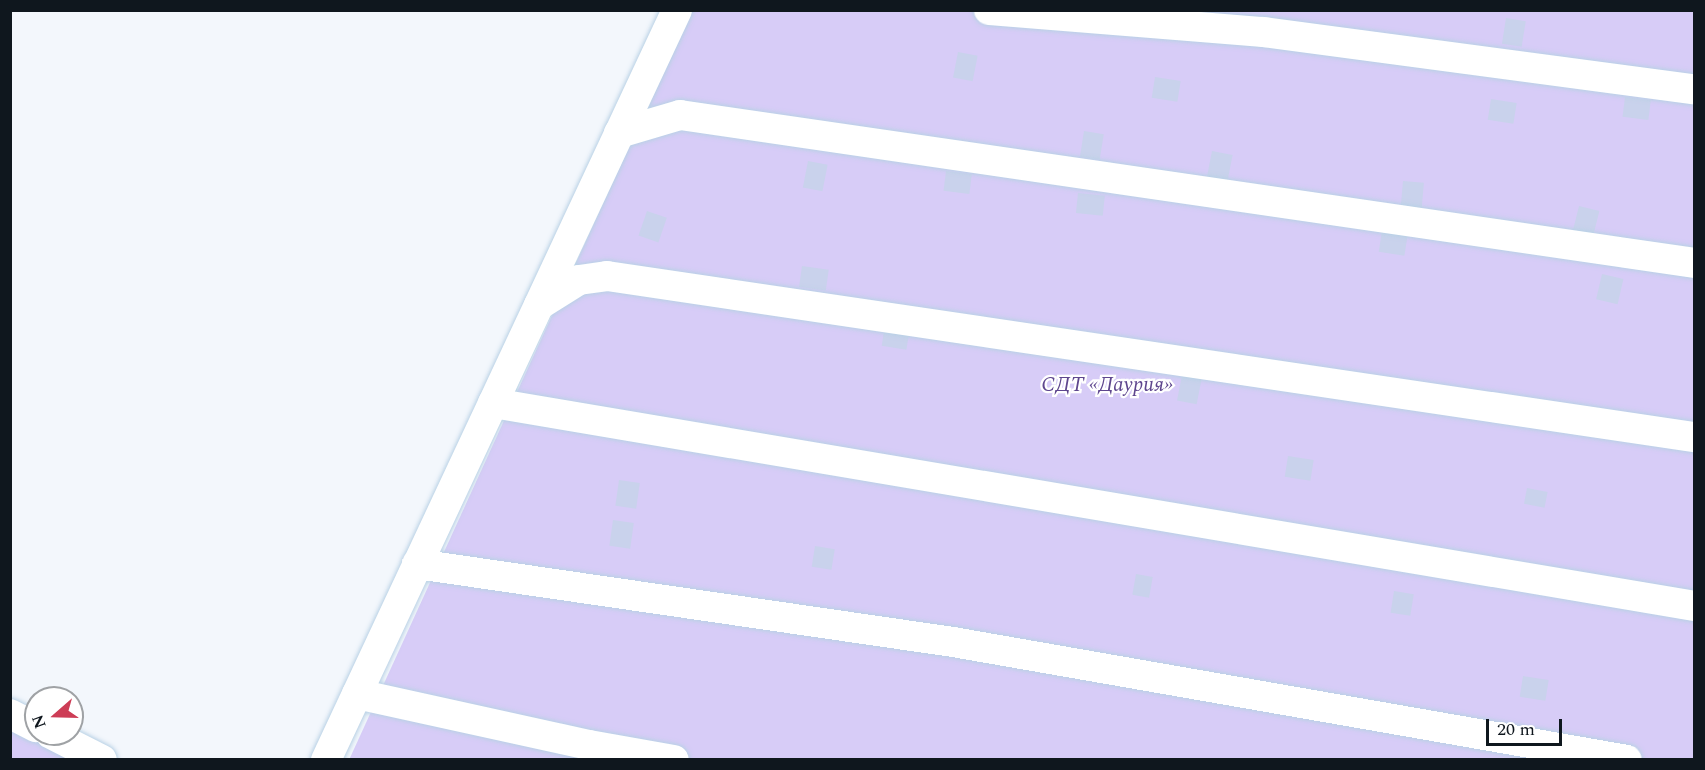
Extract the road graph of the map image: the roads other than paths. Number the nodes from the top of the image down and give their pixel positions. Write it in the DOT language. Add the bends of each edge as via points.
graph roads {
  1 [pos="677,10"];
  2 [pos="989,10"];
  3 [pos="1695,89"];
  4 [pos="619,133"];
  5 [pos="1695,263"];
  6 [pos="539,305"];
  7 [pos="493,403"];
  8 [pos="1695,437"];
  9 [pos="417,564"];
  10 [pos="1695,606"];
  11 [pos="357,694"];
  12 [pos="10,714"];
  13 [pos="24,721"];
  14 [pos="75,746"];
  15 [pos="102,759"];
  16 [pos="326,759"];
  17 [pos="674,759"];
  18 [pos="1627,759"];
  1 -- 4 [label="lane"];
  2 -- 3 [label="lane" via="1264,32"];
  4 -- 5 [label="lane" via="680,115"];
  4 -- 6 [label="lane"];
  6 -- 7 [label="lane"];
  6 -- 8 [label="lane" via="579,280 607,276"];
  7 -- 9 [label="lane"];
  7 -- 10 [label="lane"];
  9 -- 11 [label="lane"];
  9 -- 18 [label="lane" via="953,642"];
  11 -- 16 [label="lane"];
  11 -- 17 [label="lane" via="589,745"];
  12 -- 13 [label="lane"];
  14 -- 15 [label="lane"];
}
